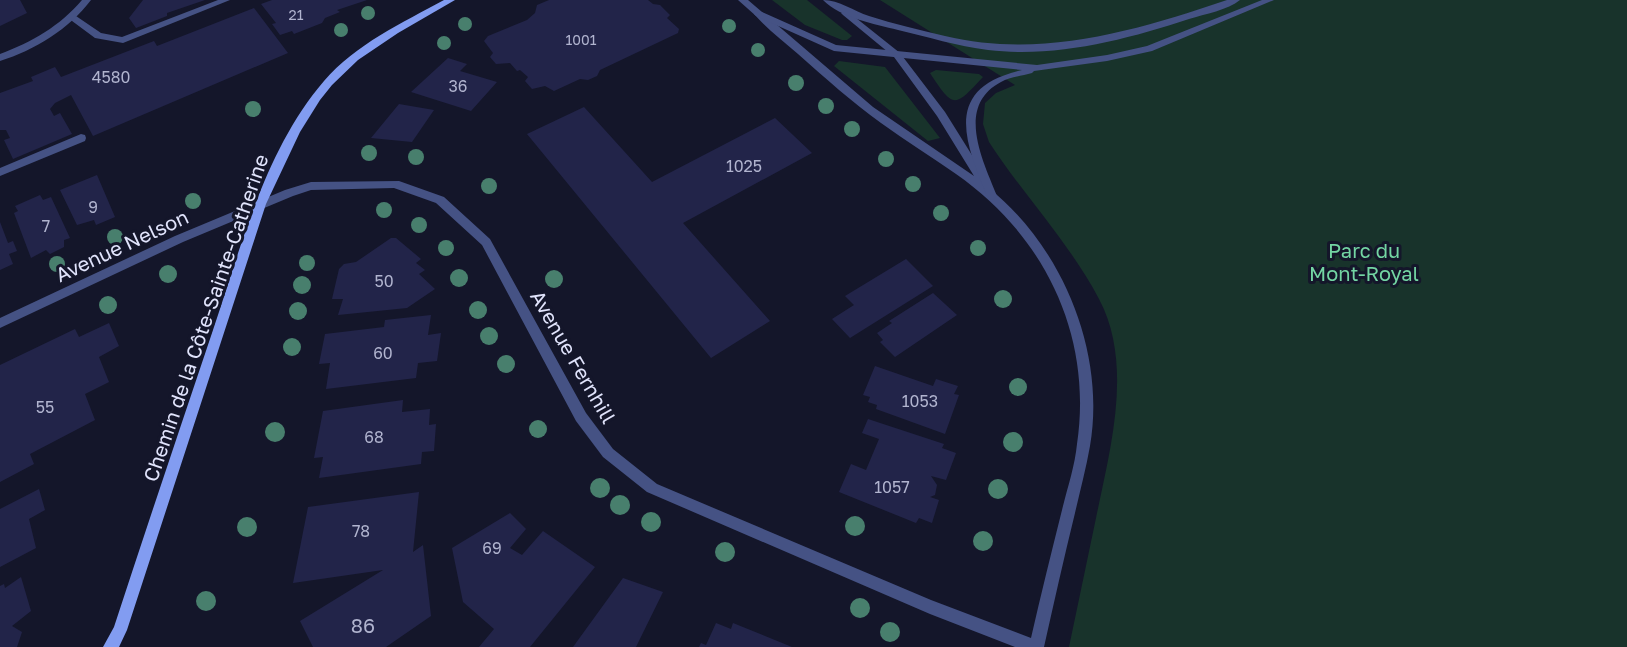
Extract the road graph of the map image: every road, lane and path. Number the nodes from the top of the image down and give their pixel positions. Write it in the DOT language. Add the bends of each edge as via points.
graph roads {
  1 [pos="87,0"];
  2 [pos="226,0"];
  3 [pos="451,0"];
  4 [pos="742,0"];
  5 [pos="827,0"];
  6 [pos="1236,0"];
  7 [pos="1270,0"];
  8 [pos="846,13"];
  9 [pos="759,14"];
  10 [pos="73,18"];
  11 [pos="897,55"];
  12 [pos="0,58"];
  13 [pos="1037,69"];
  14 [pos="81,138"];
  15 [pos="0,172"];
  16 [pos="992,196"];
  17 [pos="261,204"];
  18 [pos="0,323"];
  19 [pos="111,647"];
  20 [pos="1035,647"];
  1 -- 10 [label="street"];
  2 -- 10 [label="street" via="123,40 98,36"];
  3 -- 17 [label="main road, Chemin de la Côte-Sainte-Catherine" via="382,38 343,67 305,115"];
  4 -- 9 [label="street"];
  5 -- 8 [label="street"];
  6 -- 8 [label="street" via="1120,36 1045,48 1000,48 952,40"];
  7 -- 13 [label="street" via="1149,49"];
  8 -- 11 [label="street"];
  9 -- 11 [label="street" via="834,48"];
  9 -- 16 [label="street" via="870,109"];
  10 -- 12 [label="street" via="47,37"];
  11 -- 13 [label="street"];
  11 -- 16 [label="street" via="941,114"];
  13 -- 16 [label="street" via="995,81 976,100 970,114 969,133"];
  14 -- 15 [label="street"];
  16 -- 20 [label="street" via="1026,231 1058,278 1076,325 1086,380 1084,445"];
  17 -- 18 [label="street, Avenue Nelson"];
  17 -- 19 [label="main road, Chemin de la Côte-Sainte-Catherine" via="120,630"];
  17 -- 20 [label="street, Avenue Fernhill" via="311,186 339,184 394,184 440,200 486,242 581,417 608,453 652,488 930,607"];
}
